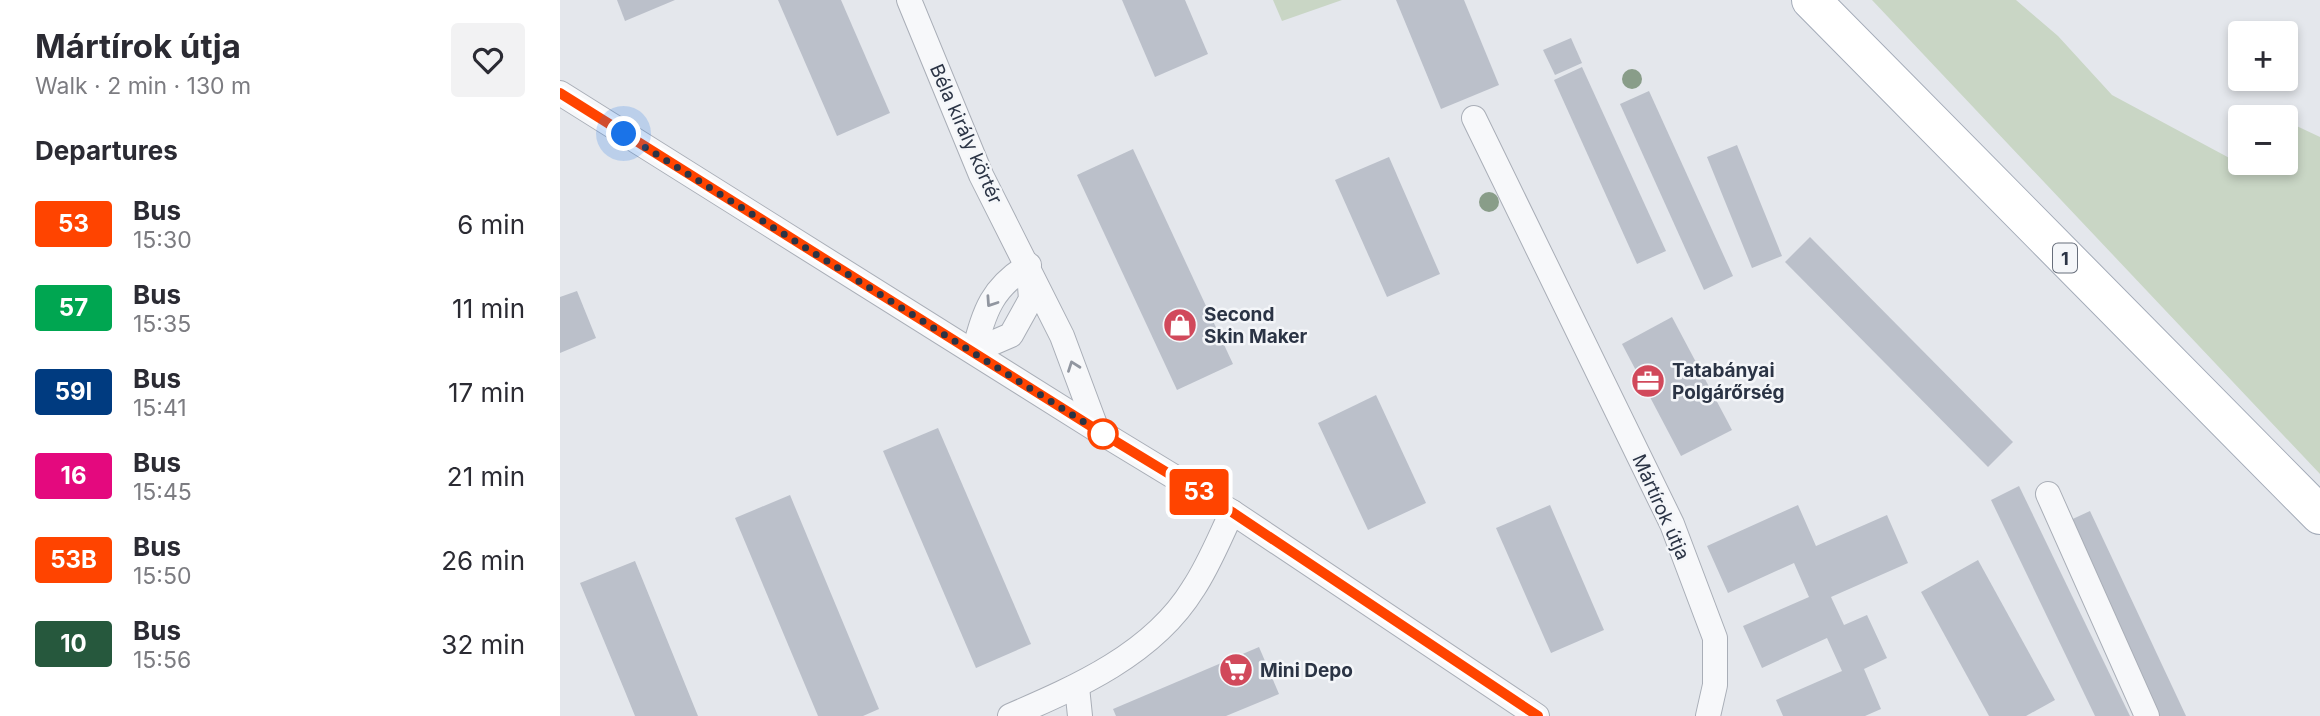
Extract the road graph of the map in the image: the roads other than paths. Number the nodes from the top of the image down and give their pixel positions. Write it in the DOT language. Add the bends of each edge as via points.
graph roads {
  1 [pos="909,0"];
  2 [pos="1811,0"];
  3 [pos="560,93"];
  4 [pos="1474,118"];
  5 [pos="1028,265"];
  6 [pos="974,351"];
  7 [pos="1097,430"];
  8 [pos="2048,494"];
  9 [pos="1232,512"];
  10 [pos="2320,515"];
  11 [pos="1077,687"];
  12 [pos="1010,716"];
  13 [pos="1080,716"];
  14 [pos="1538,716"];
  15 [pos="1708,716"];
  16 [pos="2147,716"];
  1 -- 5 [label="street, Béla király körtér" via="981,174"];
  2 -- 10 [label="main road, 1"];
  3 -- 6 [label="street"];
  4 -- 15 [label="street, Mártírok útja" via="1672,524 1715,638 1715,685"];
  5 -- 6 [label="street, one-way" via="1010,277 986,307"];
  5 -- 6 [label="street, Béla király körtér" via="1031,299 1011,335"];
  7 -- 5 [label="street, Béla király körtér, one-way" via="1062,336"];
  6 -- 7 [label="street"];
  7 -- 9 [label="street"];
  8 -- 16 [label="street"];
  9 -- 11 [label="street" via="1193,590 1177,609 1118,662"];
  9 -- 14 [label="street"];
  11 -- 12 [label="street"];
  11 -- 13 [label="street"];
}
